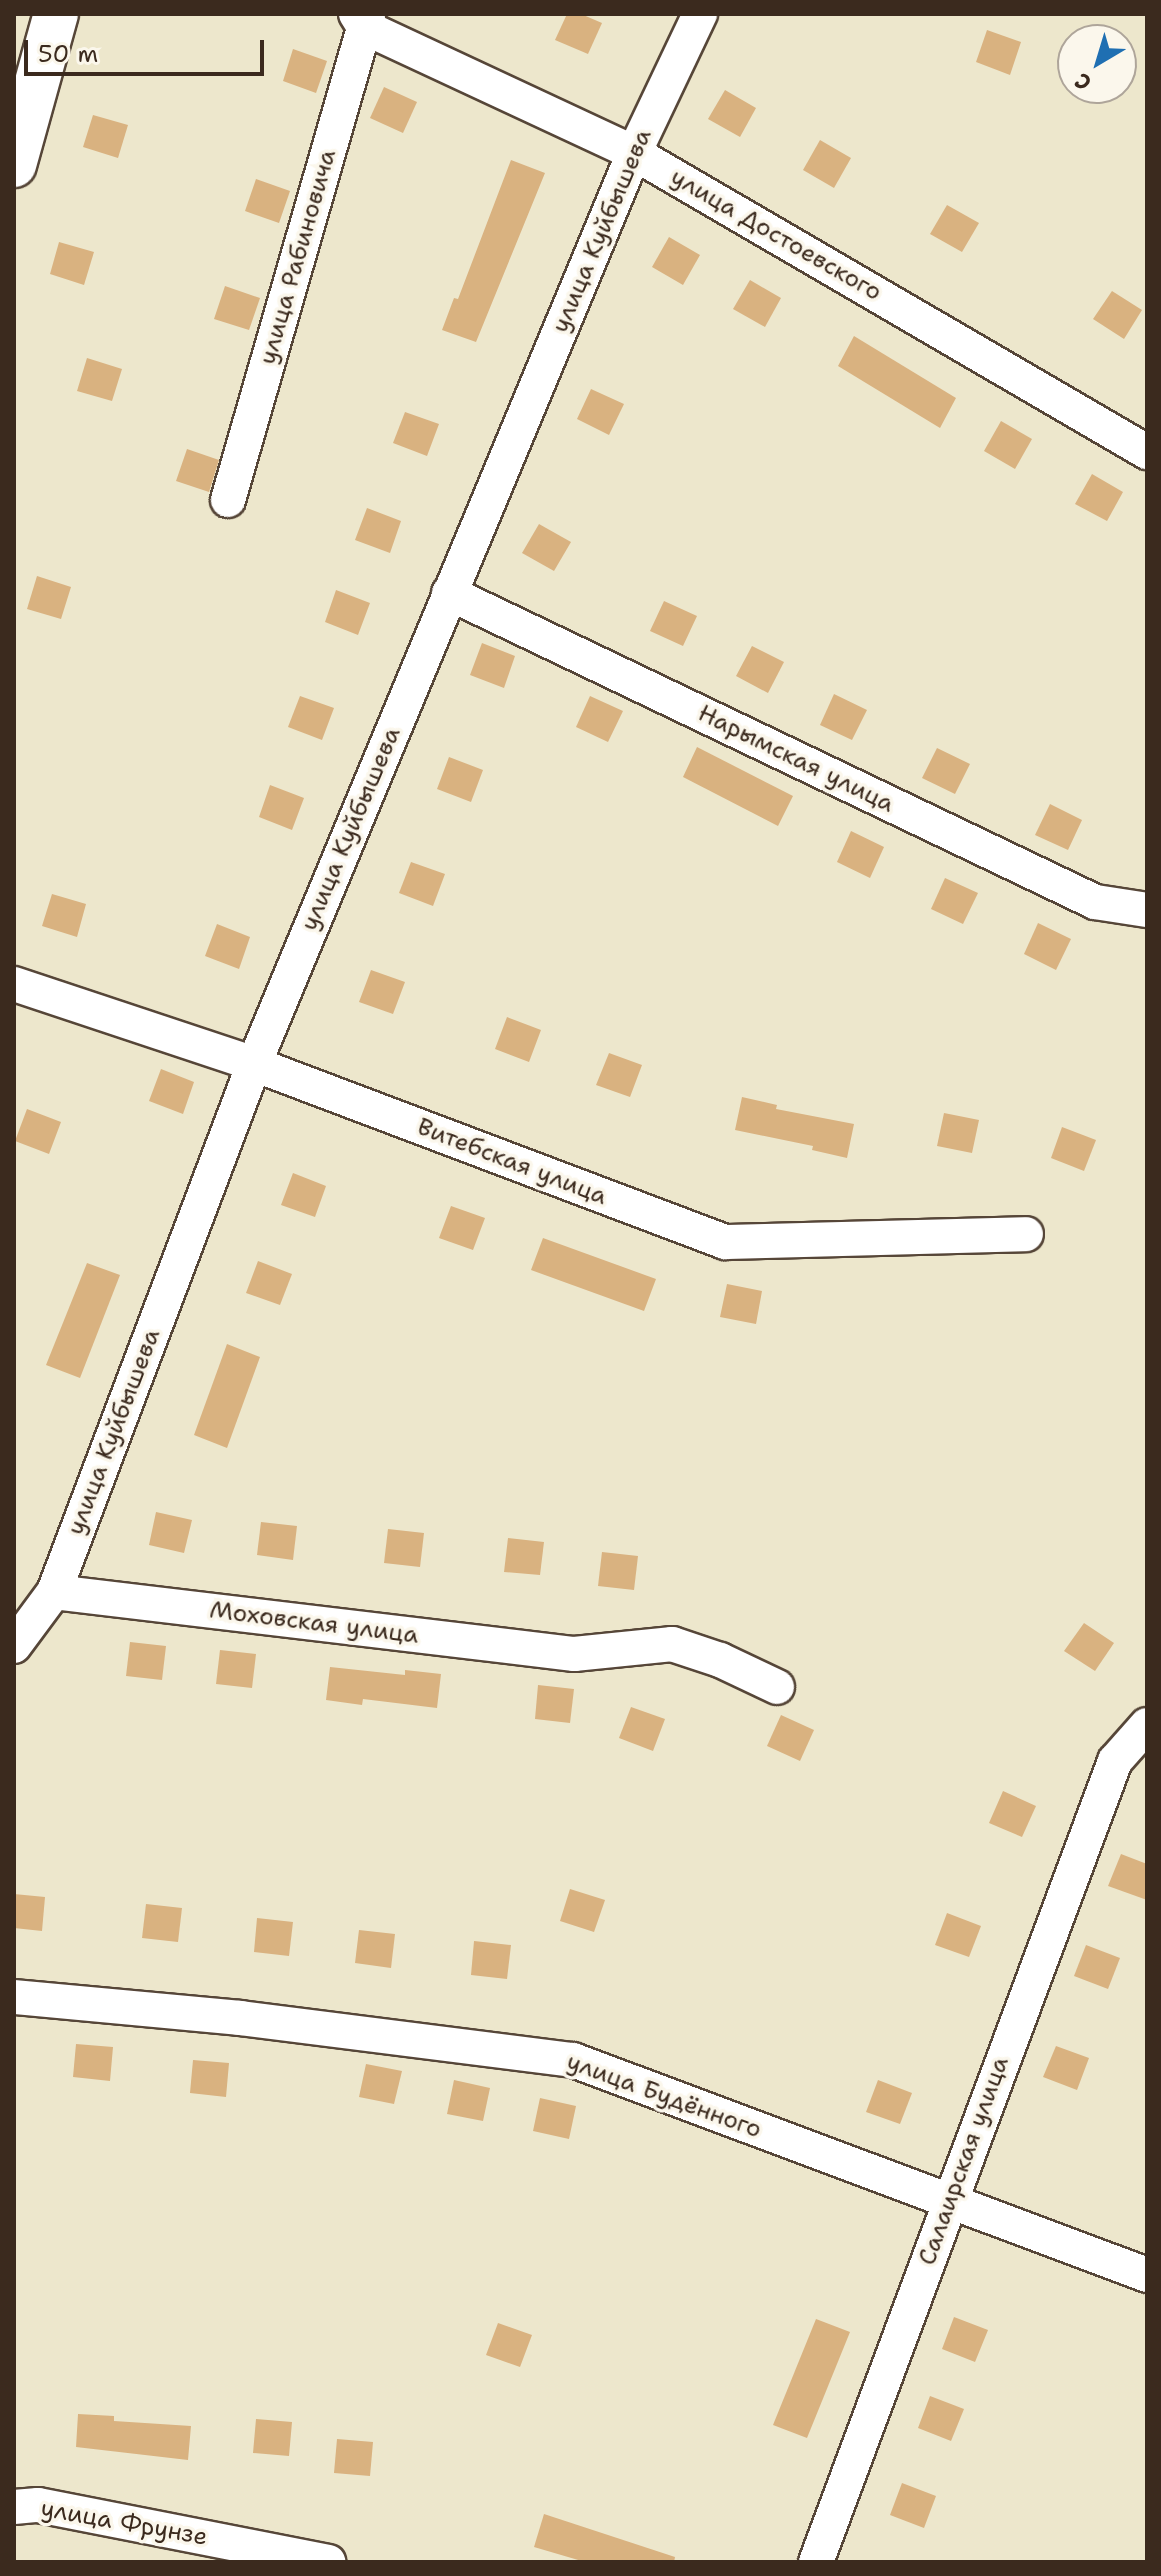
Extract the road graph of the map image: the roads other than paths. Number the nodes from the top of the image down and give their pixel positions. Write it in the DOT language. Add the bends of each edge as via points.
graph roads {
  1 [pos="56,14"];
  2 [pos="700,14"];
  3 [pos="362,18"];
  4 [pos="634,153"];
  5 [pos="14,165"];
  6 [pos="1147,452"];
  7 [pos="228,500"];
  8 [pos="449,593"];
  9 [pos="1147,910"];
  10 [pos="14,984"];
  11 [pos="254,1064"];
  12 [pos="1026,1234"];
  13 [pos="54,1592"];
  14 [pos="14,1646"];
  15 [pos="777,1687"];
  16 [pos="1147,1725"];
  17 [pos="14,1997"];
  18 [pos="949,2201"];
  19 [pos="1147,2275"];
  20 [pos="14,2507"];
  21 [pos="328,2562"];
  22 [pos="816,2562"];
  1 -- 5 [label="street"];
  2 -- 4 [label="street, улица Куйбышева"];
  3 -- 4 [label="street, улица Достоевского"];
  3 -- 7 [label="street, улица Рабиновича"];
  4 -- 6 [label="street, улица Достоевского"];
  4 -- 8 [label="street, улица Куйбышева"];
  8 -- 9 [label="street, Нарымская улица" via="1095,902"];
  8 -- 11 [label="street, улица Куйбышева"];
  10 -- 11 [label="street, Витебская улица"];
  11 -- 12 [label="street, Витебская улица" via="725,1242"];
  11 -- 13 [label="street, улица Куйбышева"];
  13 -- 14 [label="street, улица Куйбышева"];
  13 -- 15 [label="street, Моховская улица" via="574,1654 672,1644"];
  16 -- 18 [label="street, Салаирская улица" via="1115,1761"];
  17 -- 18 [label="street, улица Будённого" via="240,2018 573,2060"];
  18 -- 19 [label="street, улица Будённого"];
  18 -- 22 [label="street, Салаирская улица"];
  20 -- 21 [label="street, улица Фрунзе" via="38,2505"];
}
